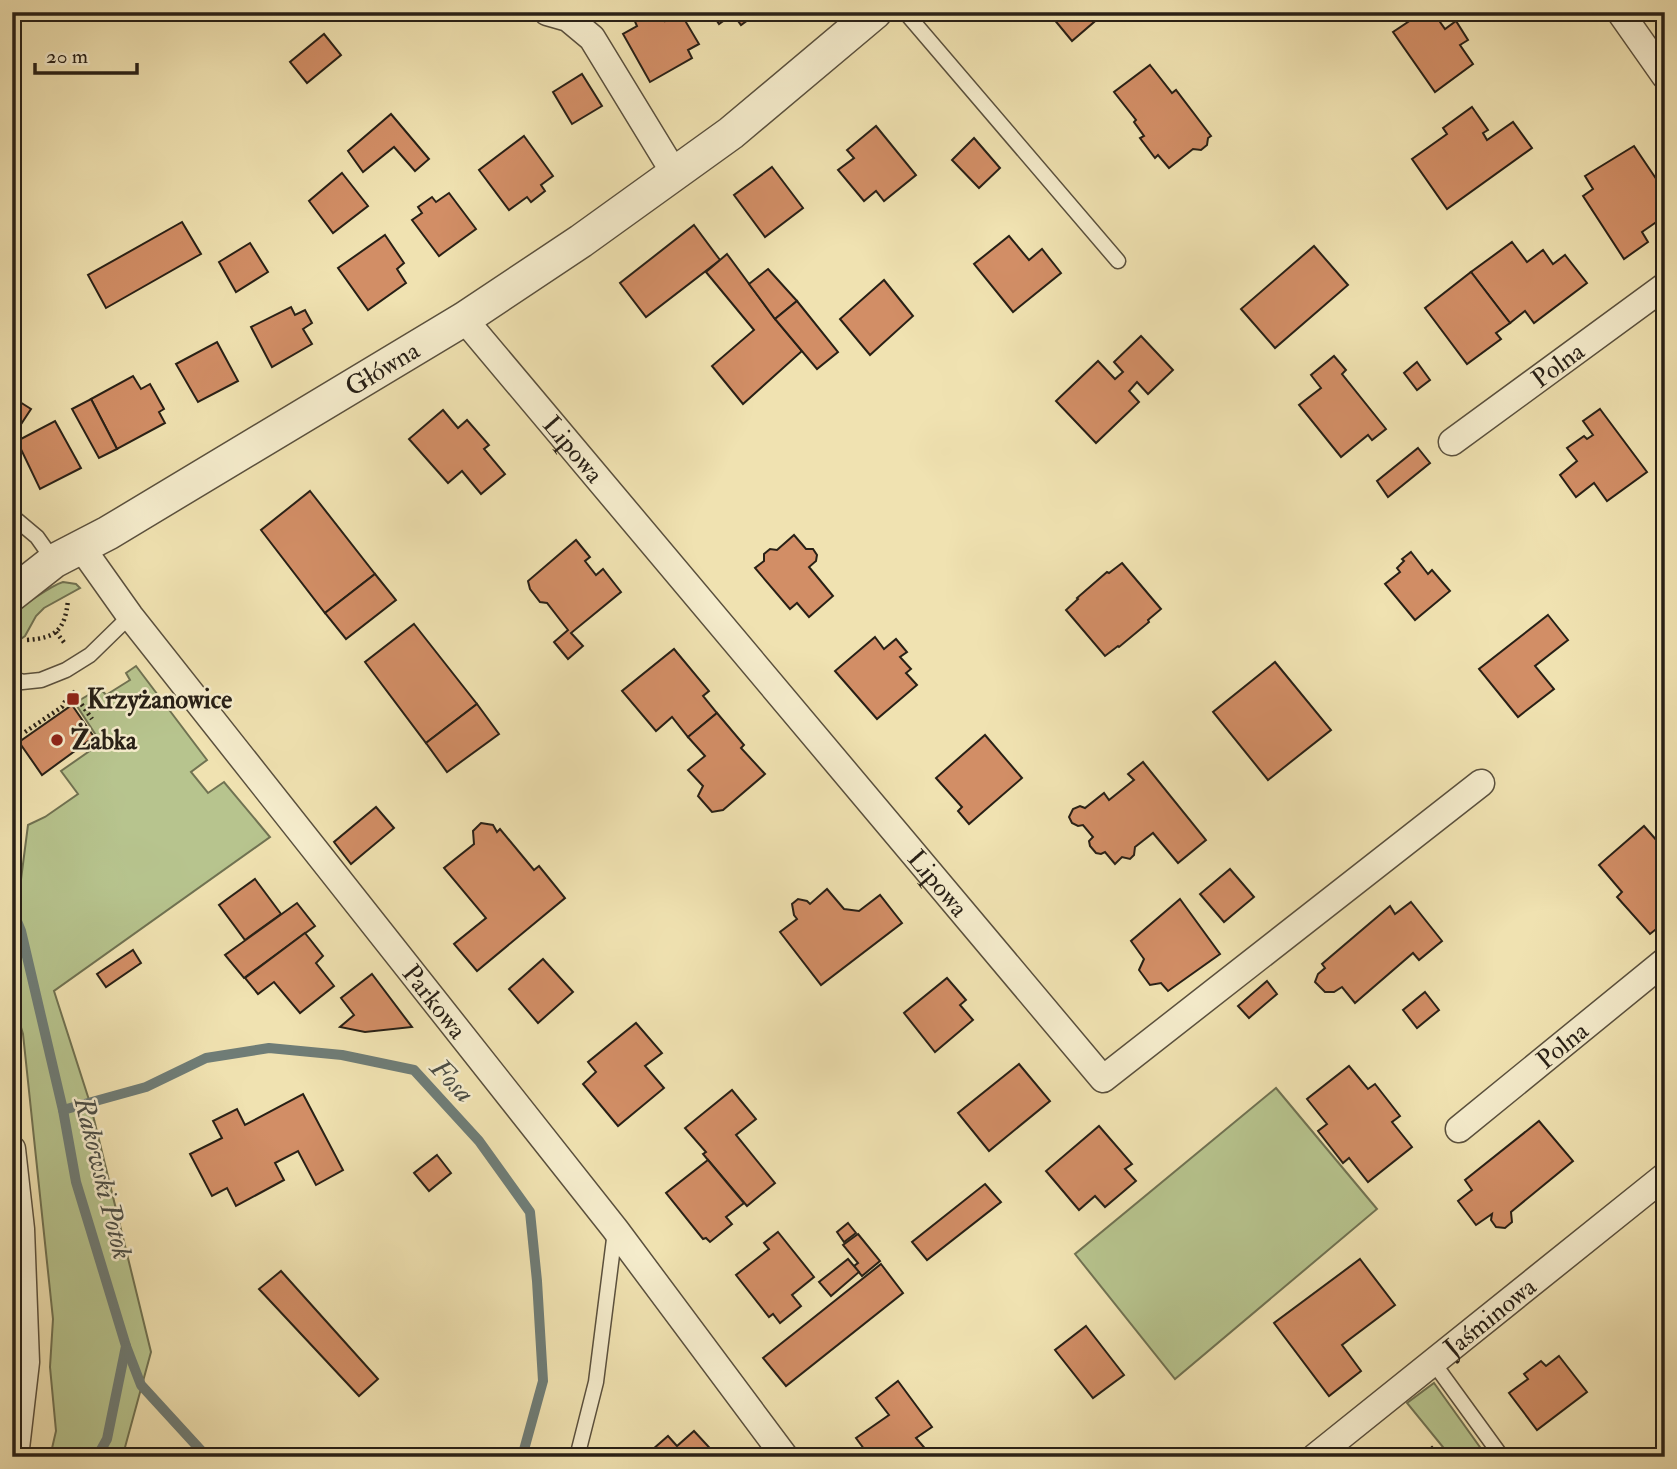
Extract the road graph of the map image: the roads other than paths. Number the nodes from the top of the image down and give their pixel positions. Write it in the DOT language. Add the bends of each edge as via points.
graph roads {
  1 [pos="547,12"];
  2 [pos="905,12"];
  3 [pos="1620,12"];
  4 [pos="867,15"];
  5 [pos="1665,76"];
  6 [pos="676,174"];
  7 [pos="1118,261"];
  8 [pos="1665,286"];
  9 [pos="464,320"];
  10 [pos="1452,442"];
  11 [pos="12,516"];
  12 [pos="67,554"];
  13 [pos="12,594"];
  14 [pos="130,615"];
  15 [pos="12,677"];
  16 [pos="1481,783"];
  17 [pos="1665,961"];
  18 [pos="1459,1129"];
  19 [pos="12,1149"];
  20 [pos="1665,1176"];
  21 [pos="615,1229"];
  22 [pos="1433,1362"];
  23 [pos="16,1419"];
  24 [pos="15,1457"];
  25 [pos="577,1457"];
  26 [pos="785,1457"];
  27 [pos="1315,1457"];
  28 [pos="1502,1457"];
  1 -- 6 [label="street" via="568,18 592,38"];
  2 -- 7 [label="lane"];
  3 -- 5 [label="street"];
  4 -- 6 [label="street, Główna" via="731,133"];
  6 -- 9 [label="street, Główna"];
  8 -- 10 [label="street, Polna"];
  9 -- 12 [label="street, Główna"];
  9 -- 16 [label="street, Lipowa" via="1103,1079"];
  11 -- 12 [label="lane"];
  12 -- 13 [label="street, Główna"];
  12 -- 14 [label="street, Parkowa"];
  14 -- 15 [label="lane" via="90,655 66,670 41,680 22,682"];
  14 -- 21 [label="street, Parkowa"];
  17 -- 18 [label="street, Polna"];
  19 -- 23 [label="street" via="21,1229 26,1362"];
  20 -- 22 [label="street, Jaśminowa"];
  21 -- 25 [label="lane" via="596,1382"];
  21 -- 26 [label="street, Parkowa"];
  22 -- 27 [label="street, Jaśminowa"];
  22 -- 28 [label="lane"];
  23 -- 24 [label="street"];
}
